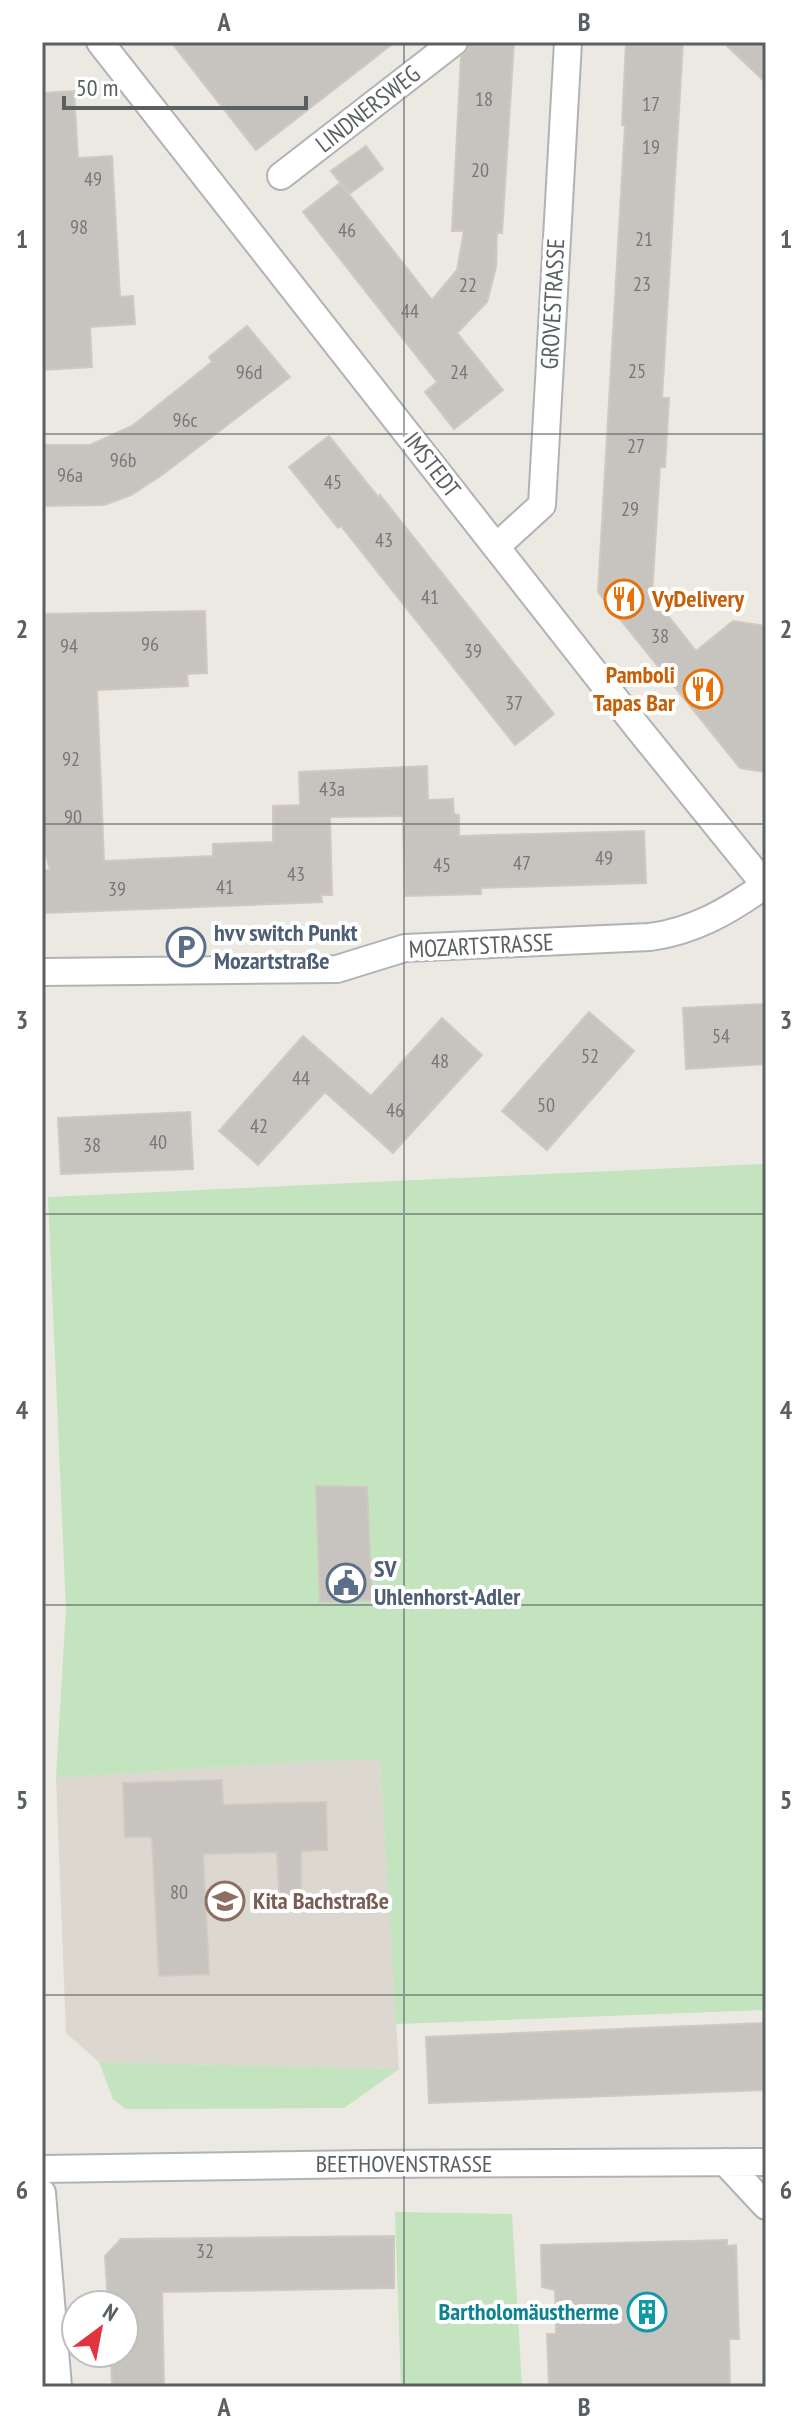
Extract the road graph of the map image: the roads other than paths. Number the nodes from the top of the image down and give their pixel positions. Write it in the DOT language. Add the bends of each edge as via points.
graph roads {
  1 [pos="100,42"];
  2 [pos="454,42"];
  3 [pos="568,42"];
  4 [pos="281,176"];
  5 [pos="497,546"];
  6 [pos="766,886"];
  7 [pos="42,972"];
  8 [pos="725,2162"];
  9 [pos="766,2162"];
  10 [pos="42,2169"];
  11 [pos="42,2193"];
  12 [pos="766,2206"];
  13 [pos="58,2387"];
  1 -- 5 [label="street, IMSTEDT"];
  2 -- 4 [label="street, LINDNERSWEG"];
  3 -- 5 [label="street, GROVESTRASSE" via="542,505"];
  5 -- 6 [label="street, IMSTEDT"];
  6 -- 7 [label="street, MOZARTSTRASSE" via="729,911 677,933 650,937 405,948 337,969"];
  8 -- 9 [label="street, BEETHOVENSTRASSE"];
  8 -- 10 [label="street, BEETHOVENSTRASSE"];
  8 -- 12 [label="street"];
  11 -- 13 [label="street"];
}
